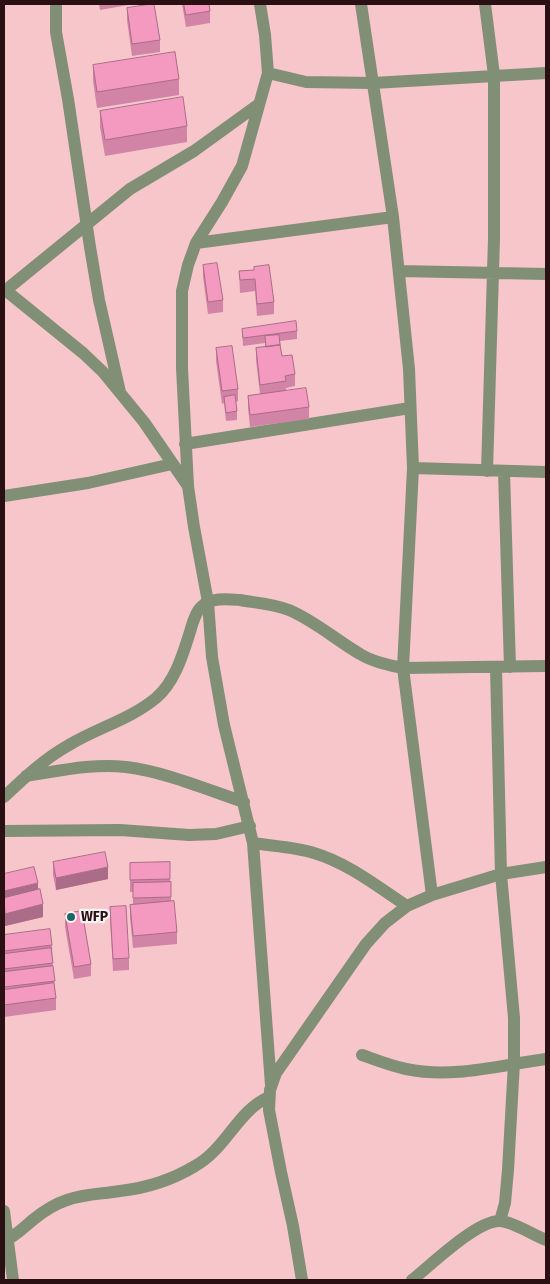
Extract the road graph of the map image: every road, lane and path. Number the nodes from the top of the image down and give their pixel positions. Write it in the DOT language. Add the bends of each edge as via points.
graph roads {
  1 [pos="56,4"];
  2 [pos="260,4"];
  3 [pos="361,4"];
  4 [pos="485,4"];
  5 [pos="268,73"];
  6 [pos="546,73"];
  7 [pos="494,75"];
  8 [pos="373,83"];
  9 [pos="259,104"];
  10 [pos="393,217"];
  11 [pos="87,224"];
  12 [pos="196,243"];
  13 [pos="400,271"];
  14 [pos="492,274"];
  15 [pos="546,274"];
  16 [pos="5,290"];
  17 [pos="120,392"];
  18 [pos="410,408"];
  19 [pos="185,444"];
  20 [pos="172,464"];
  21 [pos="413,468"];
  22 [pos="487,471"];
  23 [pos="504,472"];
  24 [pos="546,472"];
  25 [pos="188,486"];
  26 [pos="4,496"];
  27 [pos="208,602"];
  28 [pos="546,666"];
  29 [pos="510,667"];
  30 [pos="403,668"];
  31 [pos="496,668"];
  32 [pos="26,776"];
  33 [pos="4,797"];
  34 [pos="244,802"];
  35 [pos="250,826"];
  36 [pos="4,830"];
  37 [pos="253,843"];
  38 [pos="546,867"];
  39 [pos="502,874"];
  40 [pos="432,895"];
  41 [pos="407,906"];
  42 [pos="362,1055"];
  43 [pos="546,1059"];
  44 [pos="514,1063"];
  45 [pos="270,1091"];
  46 [pos="4,1211"];
  47 [pos="500,1221"];
  48 [pos="546,1240"];
  49 [pos="6,1241"];
  50 [pos="13,1280"];
  51 [pos="302,1280"];
  52 [pos="412,1280"];
  1 -- 11 [label="street" via="56,32"];
  2 -- 5 [label="street"];
  3 -- 8 [label="street"];
  4 -- 7 [label="street"];
  5 -- 8 [label="street" via="306,82"];
  5 -- 9 [label="street"];
  6 -- 7 [label="street"];
  7 -- 8 [label="street"];
  7 -- 14 [label="street"];
  8 -- 10 [label="street"];
  9 -- 11 [label="street" via="194,151 130,189"];
  9 -- 12 [label="street" via="242,166"];
  10 -- 12 [label="street"];
  10 -- 13 [label="street"];
  11 -- 16 [label="street"];
  11 -- 17 [label="street" via="99,300"];
  12 -- 19 [label="street" via="182,291"];
  13 -- 14 [label="street"];
  13 -- 18 [label="street"];
  14 -- 15 [label="street"];
  14 -- 22 [label="street"];
  16 -- 17 [label="street" via="83,353"];
  17 -- 20 [label="street"];
  18 -- 19 [label="street"];
  18 -- 21 [label="street"];
  19 -- 25 [label="street"];
  20 -- 25 [label="street"];
  20 -- 26 [label="street" via="88,483"];
  21 -- 22 [label="street"];
  21 -- 30 [label="street"];
  22 -- 23 [label="street"];
  23 -- 24 [label="street"];
  23 -- 29 [label="street"];
  25 -- 27 [label="street"];
  27 -- 30 [label="street" via="233,599 289,611 324,629 361,655"];
  27 -- 32 [label="street" via="198,610 177,667 157,697 133,713 70,744"];
  27 -- 34 [label="street" via="218,696"];
  28 -- 29 [label="street"];
  29 -- 31 [label="street"];
  30 -- 31 [label="street"];
  30 -- 40 [label="street"];
  31 -- 39 [label="street"];
  32 -- 33 [label="street"];
  32 -- 34 [label="street" via="87,767 125,767 168,776"];
  34 -- 35 [label="street"];
  35 -- 36 [label="street" via="216,834 189,835 120,830"];
  35 -- 37 [label="street"];
  37 -- 41 [label="street" via="308,851 331,859"];
  37 -- 45 [label="street"];
  38 -- 39 [label="street"];
  39 -- 40 [label="street"];
  39 -- 44 [label="street" via="514,1018"];
  40 -- 41 [label="street"];
  41 -- 45 [label="street" via="366,944 283,1063"];
  42 -- 44 [label="street" via="404,1069 429,1073 475,1071"];
  43 -- 44 [label="street"];
  44 -- 47 [label="street" via="508,1170"];
  45 -- 49 [label="street" via="226,1140 196,1166 149,1185 91,1194 54,1205"];
  45 -- 51 [label="street" via="269,1110"];
  46 -- 49 [label="street"];
  47 -- 48 [label="street"];
  47 -- 52 [label="street" via="485,1224 471,1232"];
  49 -- 50 [label="street"];
}
